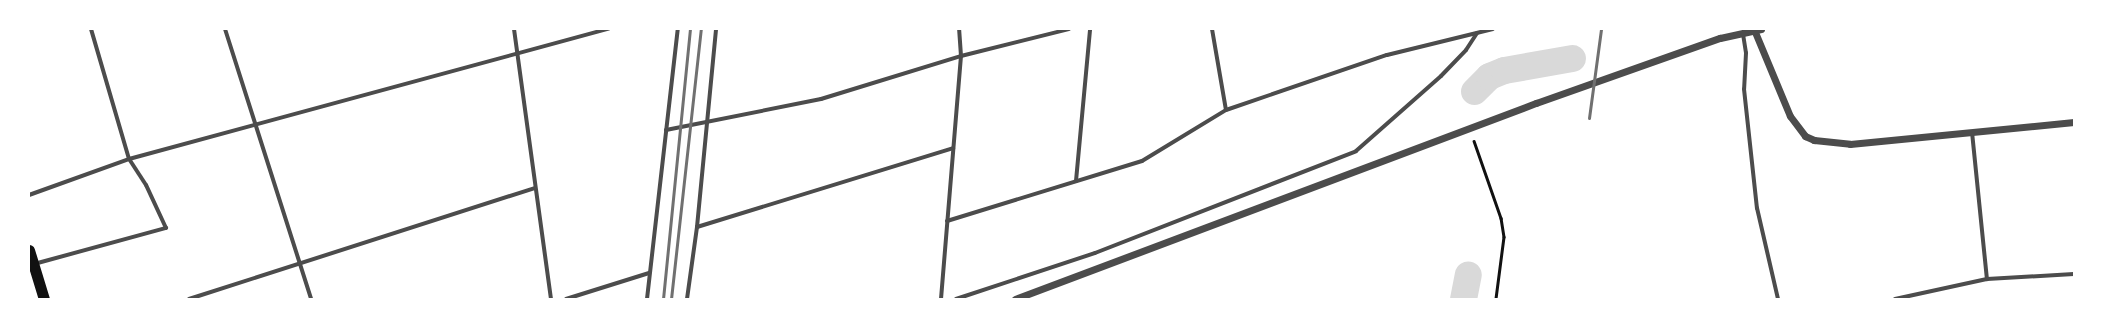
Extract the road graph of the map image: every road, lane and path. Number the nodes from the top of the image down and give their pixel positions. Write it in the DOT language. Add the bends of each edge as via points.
graph roads {
  1 [pos="92,29"];
  2 [pos="225,29"];
  3 [pos="514,29"];
  4 [pos="609,29"];
  5 [pos="678,29"];
  6 [pos="716,29"];
  7 [pos="959,29"];
  8 [pos="1069,29"];
  9 [pos="1090,29"];
  10 [pos="1212,29"];
  11 [pos="1493,29"];
  12 [pos="1756,30"];
  13 [pos="1477,33"];
  14 [pos="1743,34"];
  15 [pos="518,54"];
  16 [pos="961,56"];
  17 [pos="1226,110"];
  18 [pos="708,122"];
  19 [pos="2074,122"];
  20 [pos="256,125"];
  21 [pos="666,130"];
  22 [pos="1972,131"];
  23 [pos="1474,140"];
  24 [pos="953,148"];
  25 [pos="129,159"];
  26 [pos="1076,181"];
  27 [pos="535,188"];
  28 [pos="29,195"];
  29 [pos="947,221"];
  30 [pos="697,228"];
  31 [pos="29,250"];
  32 [pos="300,263"];
  33 [pos="34,264"];
  34 [pos="649,272"];
  35 [pos="2074,274"];
  36 [pos="1987,279"];
  37 [pos="44,299"];
  38 [pos="189,299"];
  39 [pos="311,299"];
  40 [pos="551,299"];
  41 [pos="566,299"];
  42 [pos="647,299"];
  43 [pos="687,299"];
  44 [pos="941,299"];
  45 [pos="956,299"];
  46 [pos="1015,299"];
  47 [pos="1496,299"];
  48 [pos="1778,299"];
  49 [pos="1895,299"];
  1 -- 25 [label="street"];
  2 -- 20 [label="street"];
  3 -- 15 [label="street"];
  4 -- 15 [label="street"];
  5 -- 21 [label="street"];
  6 -- 18 [label="street"];
  7 -- 16 [label="street"];
  8 -- 16 [label="street"];
  9 -- 26 [label="street"];
  10 -- 17 [label="street"];
  11 -- 13 [label="street"];
  12 -- 14 [label="street"];
  12 -- 22 [label="street" via="1790,116 1805,136 1825,143 1850,144"];
  13 -- 17 [label="street" via="1387,55"];
  13 -- 45 [label="street" via="1466,50 1441,76 1356,151 1095,253"];
  14 -- 46 [label="street" via="1720,38 1536,103 1056,286"];
  14 -- 48 [label="street" via="1746,52 1744,89 1754,186"];
  15 -- 20 [label="street"];
  15 -- 27 [label="street"];
  16 -- 18 [label="street" via="821,99"];
  16 -- 24 [label="street"];
  17 -- 26 [label="street" via="1142,161"];
  18 -- 21 [label="street"];
  18 -- 30 [label="street"];
  19 -- 22 [label="street"];
  20 -- 25 [label="street"];
  20 -- 32 [label="street"];
  21 -- 34 [label="street"];
  22 -- 36 [label="street"];
  23 -- 47 [label="path" via="1501,218 1504,237"];
  24 -- 29 [label="street"];
  24 -- 30 [label="street"];
  25 -- 28 [label="street"];
  25 -- 33 [label="street" via="146,185 166,228"];
  26 -- 29 [label="street"];
  27 -- 32 [label="street"];
  27 -- 40 [label="street"];
  29 -- 44 [label="street"];
  30 -- 43 [label="street"];
  31 -- 33 [label="highway"];
  32 -- 38 [label="street"];
  32 -- 39 [label="street"];
  33 -- 37 [label="highway"];
  34 -- 41 [label="street"];
  34 -- 42 [label="street"];
  35 -- 36 [label="street"];
  36 -- 49 [label="street"];
}
